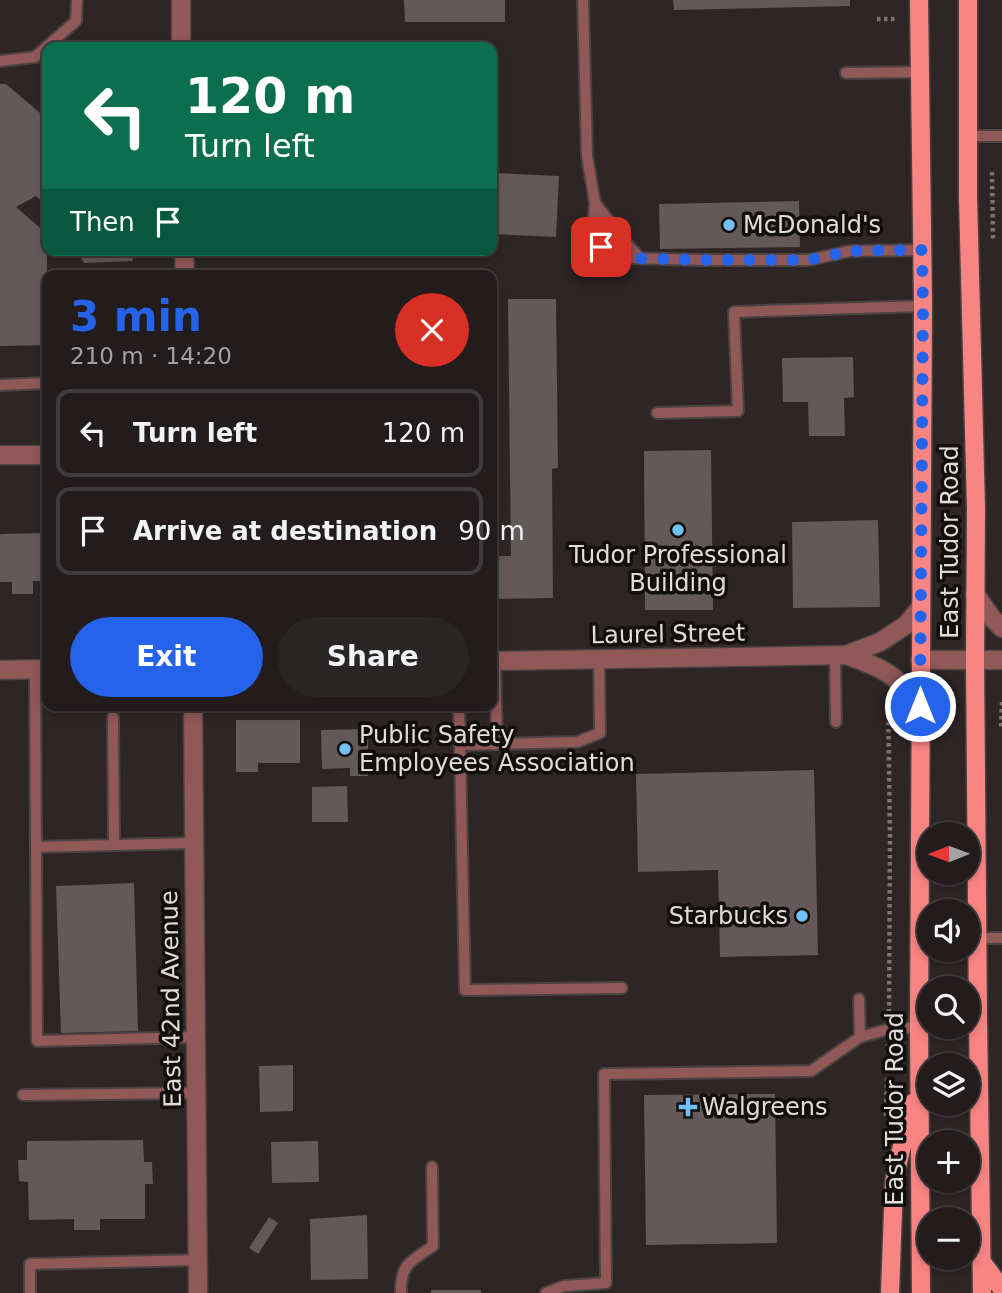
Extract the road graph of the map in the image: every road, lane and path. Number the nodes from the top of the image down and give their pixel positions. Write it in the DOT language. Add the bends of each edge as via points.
graph roads {
  1 [pos="77,0"];
  2 [pos="181,0"];
  3 [pos="583,0"];
  4 [pos="919,0"];
  5 [pos="966,1"];
  6 [pos="877,19"];
  7 [pos="899,19"];
  8 [pos="52,42"];
  9 [pos="181,42"];
  10 [pos="42,51"];
  11 [pos="0,61"];
  12 [pos="920,72"];
  13 [pos="846,73"];
  14 [pos="1002,135"];
  15 [pos="967,136"];
  16 [pos="595,203"];
  17 [pos="922,250"];
  18 [pos="640,258"];
  19 [pos="923,306"];
  20 [pos="42,383"];
  21 [pos="0,385"];
  22 [pos="657,413"];
  23 [pos="42,454"];
  24 [pos="0,455"];
  25 [pos="975,594"];
  26 [pos="921,607"];
  27 [pos="1002,628"];
  28 [pos="840,656"];
  29 [pos="599,659"];
  30 [pos="920,660"];
  31 [pos="975,660"];
  32 [pos="1002,660"];
  33 [pos="497,661"];
  34 [pos="41,669"];
  35 [pos="0,670"];
  36 [pos="887,698"];
  37 [pos="1002,702"];
  38 [pos="920,706"];
  39 [pos="193,711"];
  40 [pos="459,711"];
  41 [pos="496,711"];
  42 [pos="113,717"];
  43 [pos="836,722"];
  44 [pos="1002,730"];
  45 [pos="497,744"];
  46 [pos="460,745"];
  47 [pos="194,843"];
  48 [pos="114,845"];
  49 [pos="36,847"];
  50 [pos="977,899"];
  51 [pos="980,938"];
  52 [pos="1002,938"];
  53 [pos="977,962"];
  54 [pos="919,976"];
  55 [pos="621,988"];
  56 [pos="859,999"];
  57 [pos="917,1027"];
  58 [pos="888,1029"];
  59 [pos="196,1037"];
  60 [pos="860,1037"];
  61 [pos="917,1087"];
  62 [pos="197,1093"];
  63 [pos="23,1095"];
  64 [pos="919,1116"];
  65 [pos="886,1126"];
  66 [pos="432,1167"];
  67 [pos="198,1260"];
  68 [pos="982,1262"];
  69 [pos="1002,1289"];
  70 [pos="30,1293"];
  71 [pos="198,1293"];
  72 [pos="401,1293"];
  73 [pos="547,1293"];
  74 [pos="890,1293"];
  75 [pos="921,1293"];
  76 [pos="982,1293"];
  1 -- 8 [label="lane" via="76,21"];
  2 -- 9 [label="street"];
  3 -- 16 [label="lane" via="587,156"];
  4 -- 12 [label="main road, East Tudor Road"];
  5 -- 15 [label="main road, East Tudor Road"];
  6 -- 7 [label="path"];
  10 -- 11 [label="lane" via="35,57"];
  12 -- 13 [label="lane"];
  12 -- 17 [label="main road, East Tudor Road"];
  14 -- 15 [label="lane"];
  15 -- 25 [label="main road, East Tudor Road"];
  16 -- 18 [label="lane"];
  16 -- 18 [label="lane" via="594,235 601,247 626,258"];
  17 -- 18 [label="lane" via="850,251 808,260"];
  17 -- 19 [label="main road, East Tudor Road"];
  19 -- 22 [label="lane" via="734,312 738,411"];
  19 -- 26 [label="main road, East Tudor Road"];
  20 -- 21 [label="lane"];
  23 -- 24 [label="street"];
  25 -- 27 [label="street"];
  25 -- 31 [label="main road, East Tudor Road"];
  26 -- 28 [label="street, Laurel Street" via="906,625 880,642"];
  26 -- 30 [label="main road, East Tudor Road"];
  28 -- 29 [label="street, Laurel Street"];
  28 -- 38 [label="street, Laurel Street" via="890,674"];
  28 -- 43 [label="lane"];
  29 -- 33 [label="street, Laurel Street"];
  29 -- 45 [label="lane" via="600,733 577,743"];
  30 -- 31 [label="street"];
  30 -- 38 [label="main road, East Tudor Road"];
  31 -- 32 [label="street"];
  31 -- 50 [label="main road, East Tudor Road"];
  34 -- 35 [label="street"];
  34 -- 49 [label="lane"];
  36 -- 58 [label="path"];
  37 -- 44 [label="path"];
  38 -- 54 [label="main road, East Tudor Road"];
  39 -- 47 [label="street, East 42nd Avenue"];
  40 -- 46 [label="lane"];
  41 -- 45 [label="lane"];
  42 -- 48 [label="lane"];
  45 -- 46 [label="lane"];
  46 -- 55 [label="lane" via="465,990"];
  47 -- 48 [label="lane"];
  47 -- 59 [label="street, East 42nd Avenue"];
  48 -- 49 [label="lane"];
  49 -- 59 [label="lane" via="37,1041"];
  51 -- 52 [label="lane"];
  53 -- 68 [label="main road, East Tudor Road"];
  56 -- 60 [label="lane"];
  57 -- 58 [label="lane"];
  58 -- 60 [label="lane"];
  58 -- 65 [label="path"];
  59 -- 62 [label="street, East 42nd Avenue"];
  60 -- 73 [label="lane" via="811,1071 604,1074 606,1283 564,1286"];
  61 -- 74 [label="main road" via="896,1172"];
  62 -- 63 [label="lane"];
  62 -- 67 [label="street, East 42nd Avenue"];
  64 -- 75 [label="main road, East Tudor Road"];
  66 -- 72 [label="lane" via="433,1246 408,1264"];
  67 -- 70 [label="lane" via="30,1264"];
  67 -- 71 [label="street, East 42nd Avenue"];
  68 -- 69 [label="main road"];
  68 -- 76 [label="main road, East Tudor Road"];
}
